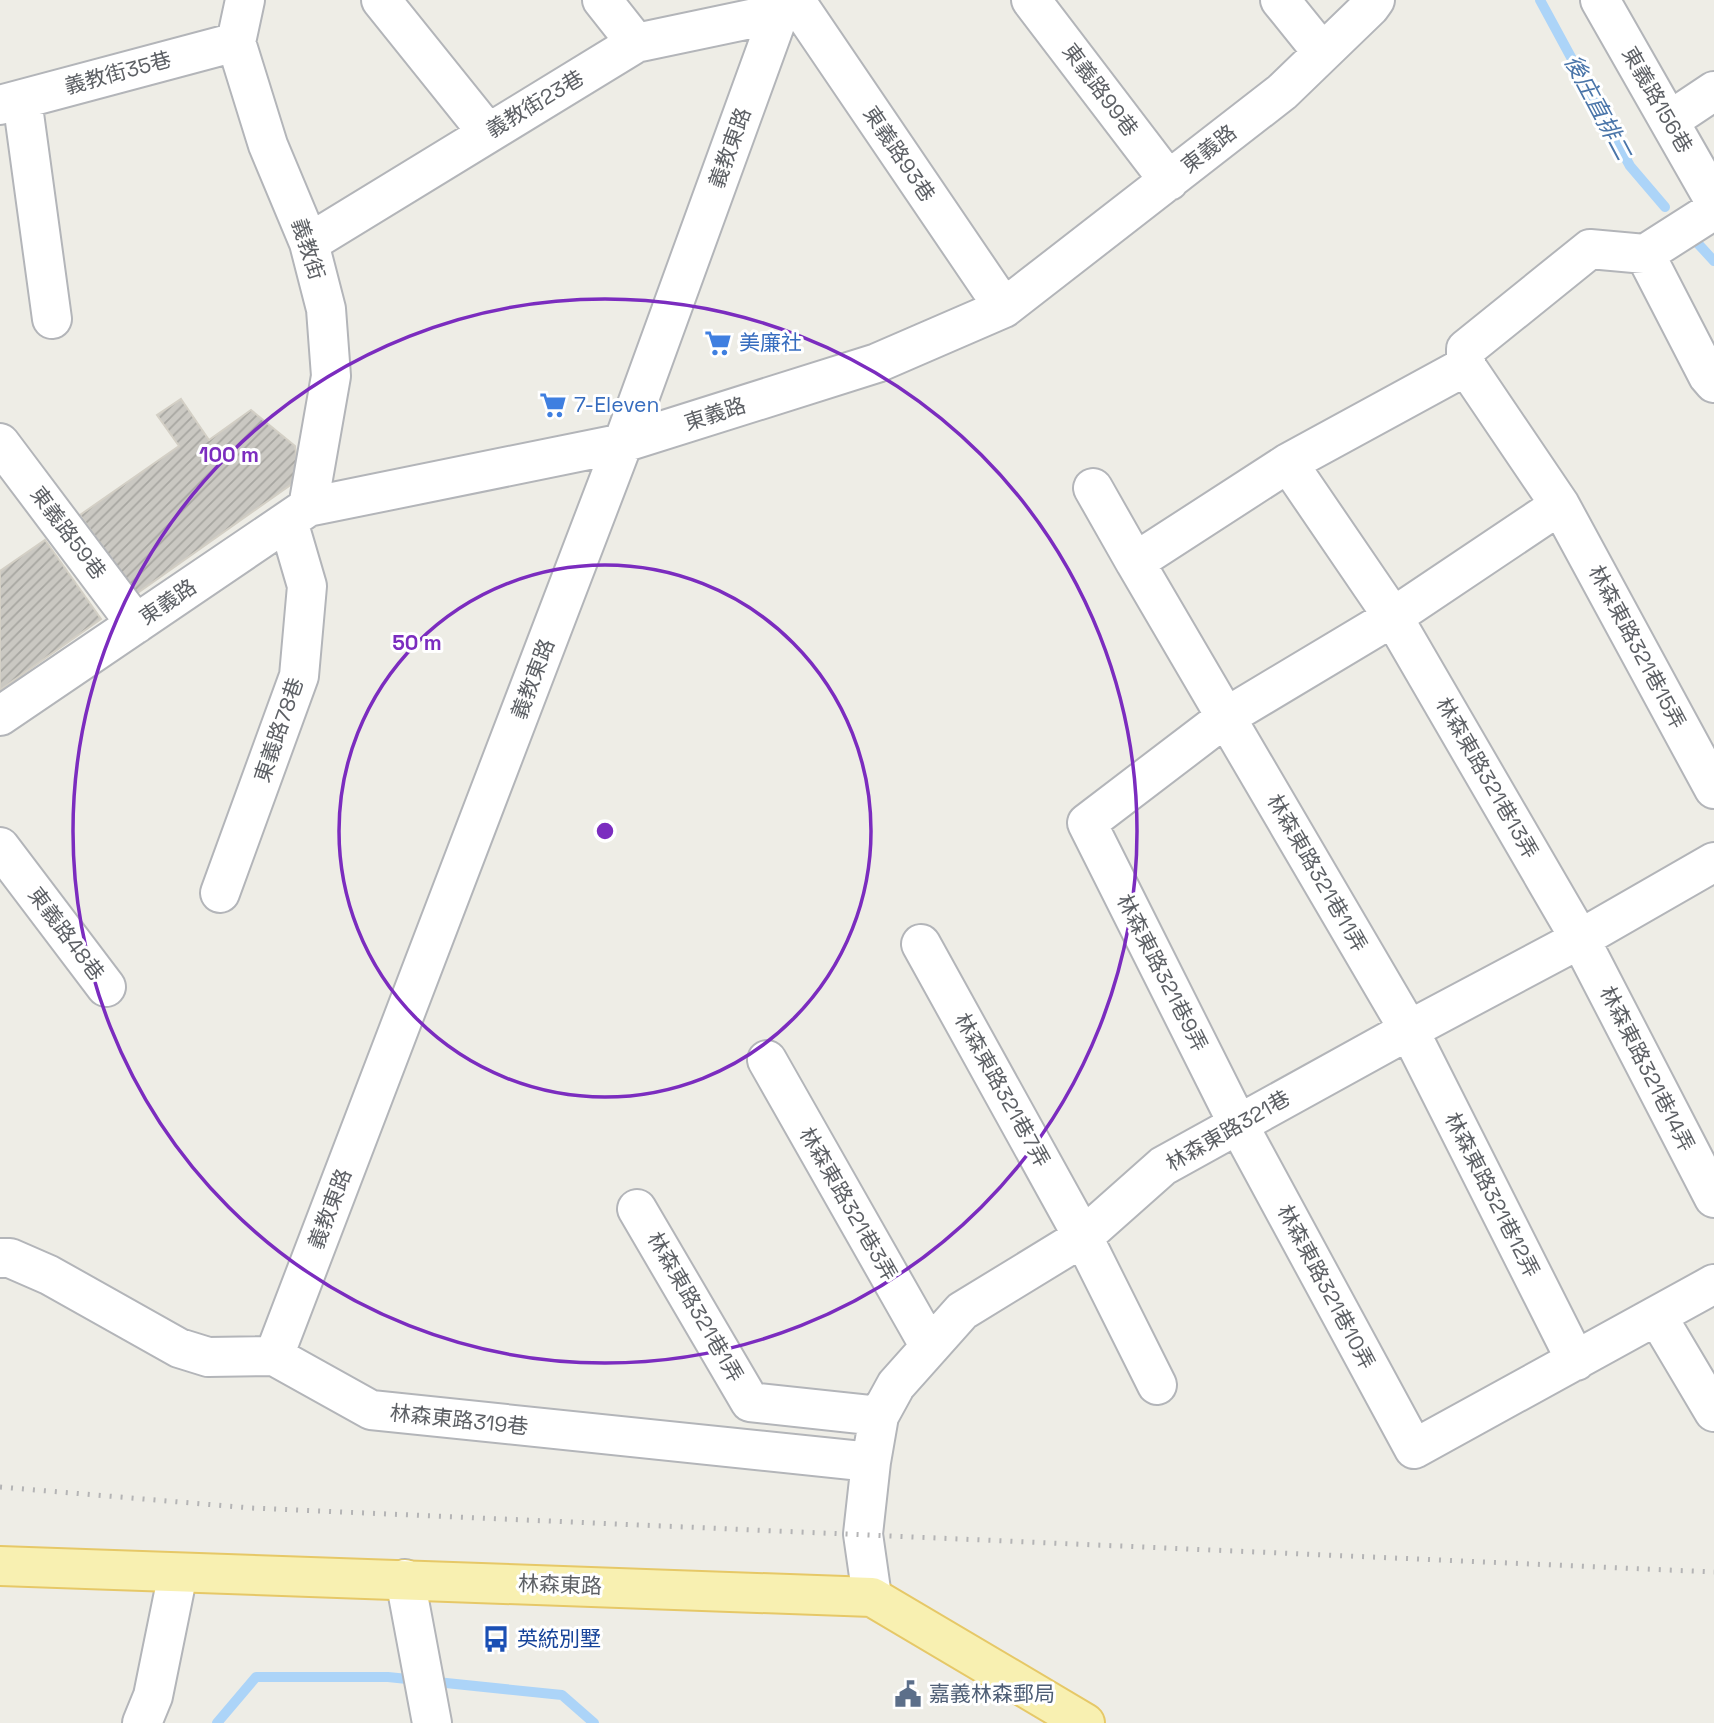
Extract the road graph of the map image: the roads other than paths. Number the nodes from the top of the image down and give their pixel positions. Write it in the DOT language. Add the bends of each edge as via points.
graph roads {
  1 [pos="245,0"];
  2 [pos="381,0"];
  3 [pos="602,0"];
  4 [pos="1031,0"];
  5 [pos="1280,0"];
  6 [pos="1375,0"];
  7 [pos="1600,0"];
  8 [pos="786,4"];
  9 [pos="236,41"];
  10 [pos="636,43"];
  11 [pos="1322,52"];
  12 [pos="1714,91"];
  13 [pos="11,102"];
  14 [pos="1669,121"];
  15 [pos="487,132"];
  16 [pos="1169,181"];
  17 [pos="1714,200"];
  18 [pos="1714,209"];
  19 [pos="309,243"];
  20 [pos="1645,254"];
  21 [pos="1004,307"];
  22 [pos="52,319"];
  23 [pos="1466,366"];
  24 [pos="1714,383"];
  25 [pos="0,443"];
  26 [pos="623,443"];
  27 [pos="1289,463"];
  28 [pos="1093,488"];
  29 [pos="1560,505"];
  30 [pos="298,514"];
  31 [pos="1135,562"];
  32 [pos="1393,617"];
  33 [pos="136,624"];
  34 [pos="0,716"];
  35 [pos="1226,717"];
  36 [pos="1714,789"];
  37 [pos="0,848"];
  38 [pos="1714,862"];
  39 [pos="220,893"];
  40 [pos="1580,939"];
  41 [pos="921,944"];
  42 [pos="106,987"];
  43 [pos="1409,1030"];
  44 [pos="767,1060"];
  45 [pos="1238,1124"];
  46 [pos="1714,1198"];
  47 [pos="637,1209"];
  48 [pos="1083,1237"];
  49 [pos="0,1258"];
  50 [pos="1714,1284"];
  51 [pos="1657,1316"];
  52 [pos="930,1347"];
  53 [pos="274,1356"];
  54 [pos="1576,1361"];
  55 [pos="1157,1385"];
  56 [pos="1714,1412"];
  57 [pos="879,1416"];
  58 [pos="871,1462"];
  59 [pos="0,1566"];
  60 [pos="178,1573"];
  61 [pos="405,1579"];
  62 [pos="872,1597"];
  63 [pos="142,1723"];
  64 [pos="432,1723"];
  65 [pos="1085,1723"];
  1 -- 9 [label="street, 義教街"];
  2 -- 15 [label="street"];
  3 -- 10 [label="street"];
  4 -- 16 [label="street, 東義路99巷"];
  5 -- 11 [label="street"];
  6 -- 11 [label="street, 東義路"];
  7 -- 14 [label="street, 東義路156巷"];
  8 -- 10 [label="street, 義教街23巷"];
  8 -- 21 [label="street, 東義路93巷"];
  8 -- 26 [label="street, 義教東路"];
  9 -- 13 [label="street, 義教街35巷"];
  9 -- 19 [label="street, 義教街" via="268,145"];
  10 -- 15 [label="street, 義教街23巷"];
  11 -- 16 [label="street, 東義路" via="1282,92"];
  12 -- 14 [label="street"];
  13 -- 22 [label="street"];
  14 -- 17 [label="street, 東義路156巷"];
  15 -- 19 [label="street, 義教街23巷"];
  16 -- 21 [label="street, 東義路"];
  18 -- 20 [label="street"];
  19 -- 30 [label="street, 義教街" via="326,309 331,376"];
  20 -- 23 [label="street" via="1590,249 1466,349"];
  20 -- 24 [label="street"];
  21 -- 26 [label="street, 東義路" via="877,363"];
  23 -- 27 [label="street"];
  23 -- 29 [label="street, 林森東路321巷15弄"];
  25 -- 33 [label="street, 東義路59巷"];
  26 -- 30 [label="street, 東義路"];
  26 -- 53 [label="street, 義教東路"];
  27 -- 31 [label="street"];
  27 -- 32 [label="street, 林森東路321巷13弄"];
  28 -- 31 [label="street, 林森東路321巷11弄"];
  29 -- 32 [label="street"];
  29 -- 36 [label="street, 林森東路321巷15弄"];
  30 -- 33 [label="street, 東義路"];
  30 -- 39 [label="street, 東義路78巷" via="307,586 299,676"];
  31 -- 35 [label="street, 林森東路321巷11弄"];
  32 -- 35 [label="street"];
  32 -- 40 [label="street, 林森東路321巷13弄"];
  33 -- 34 [label="street, 東義路"];
  35 -- 43 [label="street, 林森東路321巷11弄"];
  35 -- 45 [label="street, 林森東路321巷9弄" via="1087,823"];
  37 -- 42 [label="street, 東義路48巷"];
  38 -- 40 [label="street, 林森東路321巷"];
  40 -- 43 [label="street, 林森東路321巷"];
  40 -- 46 [label="street, 林森東路321巷14弄"];
  41 -- 48 [label="street, 林森東路321巷7弄"];
  43 -- 45 [label="street, 林森東路321巷"];
  43 -- 54 [label="street, 林森東路321巷12弄"];
  44 -- 52 [label="street, 林森東路321巷3弄"];
  45 -- 48 [label="street, 林森東路321巷" via="1163,1166"];
  45 -- 54 [label="street, 林森東路321巷10弄" via="1414,1449"];
  47 -- 57 [label="street, 林森東路321巷1弄" via="750,1402"];
  48 -- 52 [label="street, 林森東路321巷" via="962,1311"];
  48 -- 55 [label="street, 林森東路321巷7弄"];
  49 -- 53 [label="street, 林森東路319巷" via="49,1275 179,1348 208,1357"];
  50 -- 51 [label="street"];
  51 -- 54 [label="street"];
  51 -- 56 [label="street"];
  52 -- 57 [label="street, 林森東路321巷" via="895,1385"];
  53 -- 58 [label="street, 林森東路319巷" via="371,1410"];
  57 -- 58 [label="street, 林森東路321巷"];
  58 -- 62 [label="street, 林森東路321巷" via="863,1534"];
  59 -- 60 [label="main road, 林森東路"];
  60 -- 61 [label="main road, 林森東路"];
  60 -- 63 [label="street" via="153,1696"];
  61 -- 62 [label="main road, 林森東路"];
  61 -- 64 [label="street"];
  62 -- 65 [label="main road, 林森東路"];
}
